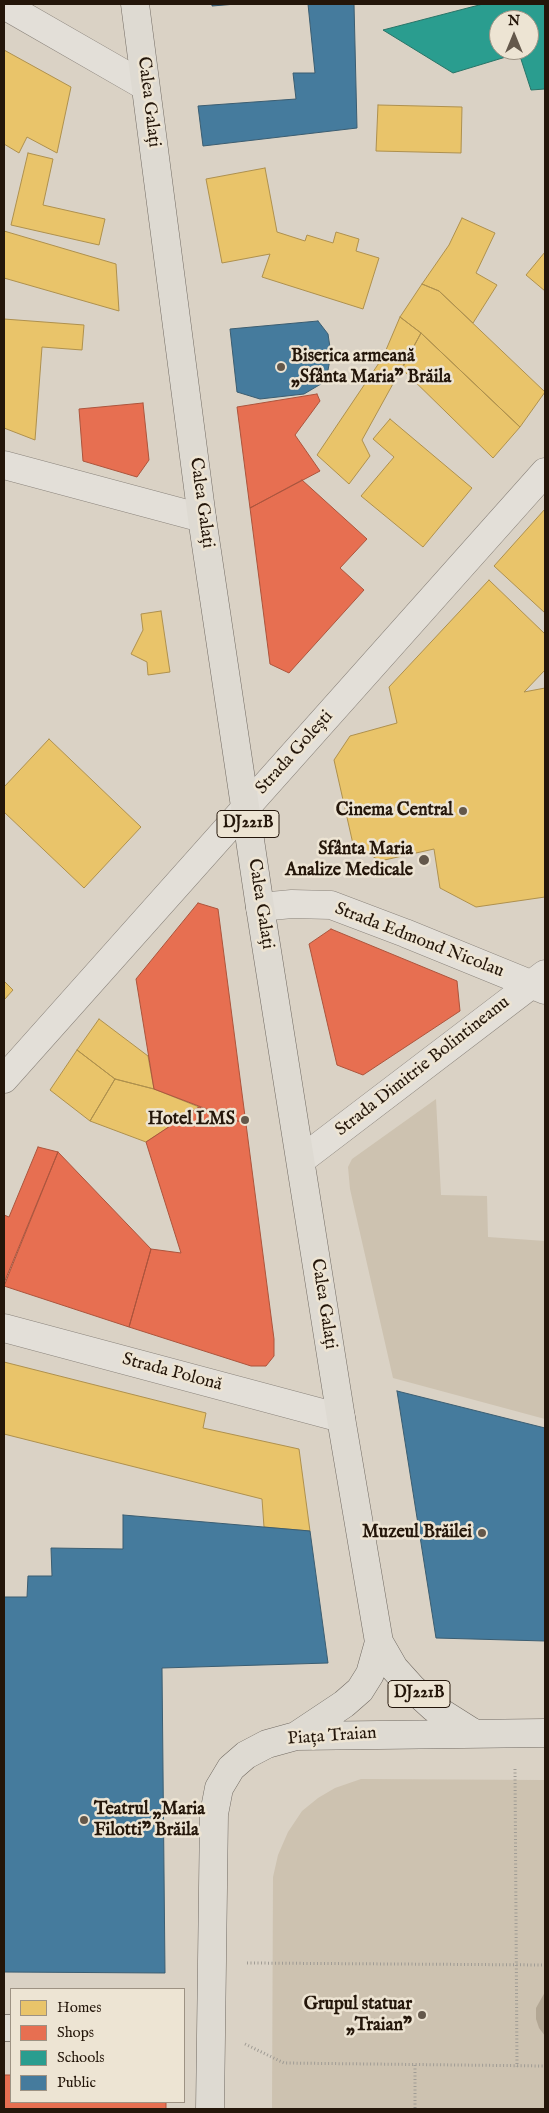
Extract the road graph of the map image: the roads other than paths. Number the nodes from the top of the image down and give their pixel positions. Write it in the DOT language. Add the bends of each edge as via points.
graph roads {
  1 [pos="136,4"];
  2 [pos="4,5"];
  3 [pos="145,86"];
  4 [pos="4,465"];
  5 [pos="545,472"];
  6 [pos="202,518"];
  7 [pos="246,808"];
  8 [pos="260,907"];
  9 [pos="540,983"];
  10 [pos="4,1079"];
  11 [pos="301,1160"];
  12 [pos="4,1328"];
  13 [pos="341,1418"];
  14 [pos="379,1642"];
  15 [pos="472,1732"];
  16 [pos="545,1733"];
  17 [pos="296,1736"];
  18 [pos="210,2109"];
  1 -- 3 [label="main road, Calea Galați / DJ221B"];
  2 -- 3 [label="street"];
  3 -- 6 [label="main road, Calea Galați / DJ221B"];
  4 -- 6 [label="street"];
  5 -- 7 [label="street, Strada Golești"];
  6 -- 7 [label="main road, Calea Galați / DJ221B"];
  7 -- 8 [label="main road, Calea Galați / DJ221B"];
  7 -- 10 [label="street, Strada Golești"];
  8 -- 9 [label="street, Strada Edmond Nicolau" via="331,905"];
  8 -- 11 [label="main road, Calea Galați / DJ221B"];
  9 -- 11 [label="street, Strada Dimitrie Bolintineanu"];
  11 -- 13 [label="main road, Calea Galați / DJ221B"];
  12 -- 13 [label="street, Strada Polonă"];
  13 -- 14 [label="main road, Calea Galați / DJ221B"];
  14 -- 15 [label="main road, Calea Galați / DJ221B" via="394,1668 412,1688 434,1708"];
  14 -- 17 [label="main road" via="370,1674 360,1690"];
  15 -- 16 [label="main road, Piața Traian"];
  15 -- 17 [label="main road, Piața Traian"];
  17 -- 18 [label="main road, Piața Traian" via="267,1744 246,1755 231,1768 219,1788 214,1814"];
}
